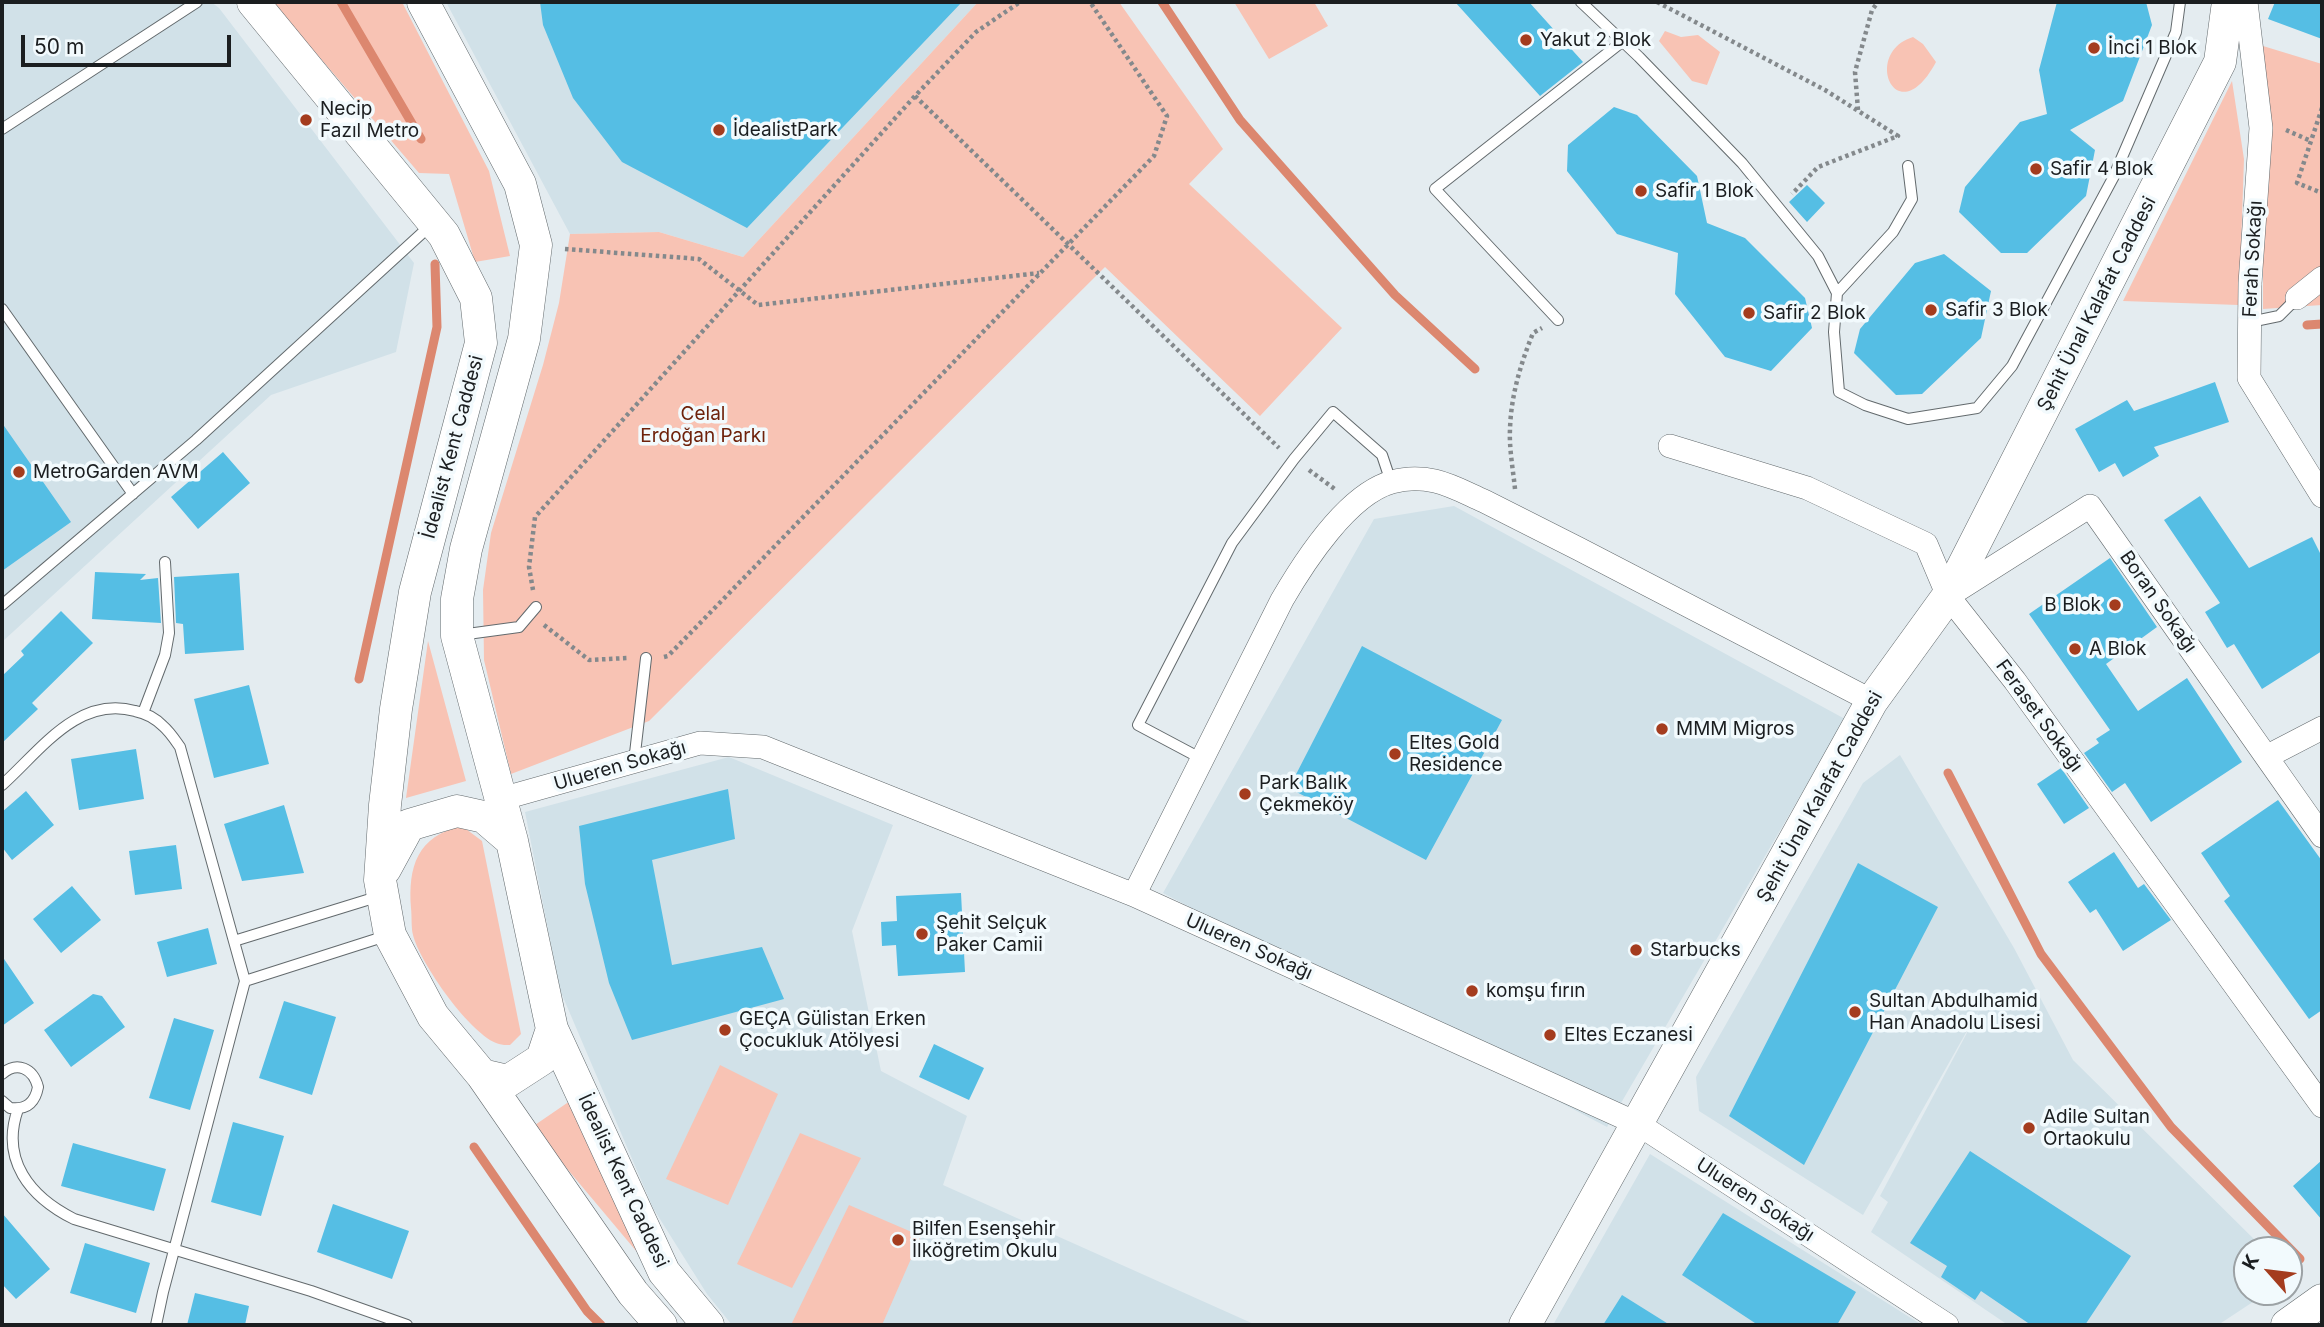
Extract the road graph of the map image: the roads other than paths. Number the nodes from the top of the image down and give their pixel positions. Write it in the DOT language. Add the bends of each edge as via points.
graph roads {
  1 [pos="197,2"];
  2 [pos="253,2"];
  3 [pos="423,2"];
  4 [pos="1581,2"];
  5 [pos="2180,2"];
  6 [pos="2228,2"];
  7 [pos="2246,2"];
  8 [pos="1623,41"];
  9 [pos="2,128"];
  10 [pos="1908,166"];
  11 [pos="434,223"];
  12 [pos="2322,278"];
  13 [pos="1837,293"];
  14 [pos="2297,298"];
  15 [pos="2,309"];
  16 [pos="1558,320"];
  17 [pos="2250,322"];
  18 [pos="1670,446"];
  19 [pos="1391,482"];
  20 [pos="133,494"];
  21 [pos="2322,495"];
  22 [pos="165,562"];
  23 [pos="1948,596"];
  24 [pos="2,605"];
  25 [pos="536,607"];
  26 [pos="457,636"];
  27 [pos="646,658"];
  28 [pos="1872,701"];
  29 [pos="143,713"];
  30 [pos="2322,728"];
  31 [pos="2268,756"];
  32 [pos="1202,759"];
  33 [pos="634,762"];
  34 [pos="2,785"];
  35 [pos="501,799"];
  36 [pos="2322,836"];
  37 [pos="512,841"];
  38 [pos="381,887"];
  39 [pos="1134,895"];
  40 [pos="390,935"];
  41 [pos="233,942"];
  42 [pos="244,981"];
  43 [pos="552,1029"];
  44 [pos="2,1074"];
  45 [pos="482,1075"];
  46 [pos="2,1101"];
  47 [pos="2322,1107"];
  48 [pos="18,1109"];
  49 [pos="1639,1124"];
  50 [pos="174,1250"];
  51 [pos="2322,1300"];
  52 [pos="156,1325"];
  53 [pos="407,1325"];
  54 [pos="661,1325"];
  55 [pos="708,1325"];
  56 [pos="1525,1325"];
  57 [pos="1947,1325"];
  58 [pos="2287,1325"];
  1 -- 9 [label="lane"];
  2 -- 11 [label="street, İdealist Kent Caddesi"];
  3 -- 26 [label="street, İdealist Kent Caddesi" via="520,184 536,247 524,339 466,550 457,599"];
  4 -- 8 [label="lane"];
  5 -- 13 [label="lane" via="2176,32 2113,178 2012,366 1977,408 1908,419 1839,392 1834,332"];
  6 -- 23 [label="street, Şehit Ünal Kalafat Caddesi" via="2220,62"];
  7 -- 17 [label="street, Ferah Sokağı" via="2261,128"];
  8 -- 13 [label="lane" via="1742,163 1818,256"];
  8 -- 16 [label="lane" via="1435,189"];
  10 -- 13 [label="lane" via="1912,199 1893,232"];
  11 -- 20 [label="lane"];
  11 -- 38 [label="street, İdealist Kent Caddesi" via="476,298 481,343 415,592 396,709"];
  12 -- 14 [label="street"];
  14 -- 17 [label="lane" via="2279,316"];
  15 -- 20 [label="lane"];
  17 -- 21 [label="street, Ferah Sokağı" via="2249,378"];
  18 -- 23 [label="street, Feraset Sokağı" via="1807,488 1926,544"];
  19 -- 28 [label="street" via="1433,480 1452,486"];
  19 -- 32 [label="street" via="1356,505 1303,564"];
  19 -- 32 [label="lane" via="1382,455 1333,412 1232,543 1138,725"];
  20 -- 24 [label="lane"];
  22 -- 29 [label="lane" via="169,633"];
  23 -- 28 [label="street, Şehit Ünal Kalafat Caddesi"];
  23 -- 31 [label="street, Boran Sokağı" via="2090,506"];
  23 -- 47 [label="street, Feraset Sokağı" via="2015,681"];
  25 -- 26 [label="lane" via="519,627"];
  26 -- 35 [label="street, İdealist Kent Caddesi"];
  27 -- 33 [label="lane"];
  28 -- 49 [label="street, Şehit Ünal Kalafat Caddesi"];
  29 -- 34 [label="lane" via="125,708 85,713"];
  29 -- 41 [label="lane" via="162,724 180,747"];
  30 -- 31 [label="street"];
  31 -- 36 [label="street, Boran Sokağı"];
  32 -- 39 [label="street"];
  33 -- 35 [label="street, Ulueren Sokağı"];
  33 -- 39 [label="street, Ulueren Sokağı" via="700,743 764,747"];
  35 -- 37 [label="street, İdealist Kent Caddesi"];
  37 -- 38 [label="street" via="484,817 457,811 409,825"];
  37 -- 43 [label="street, İdealist Kent Caddesi"];
  38 -- 40 [label="street, İdealist Kent Caddesi"];
  38 -- 41 [label="lane"];
  39 -- 49 [label="street, Ulueren Sokağı"];
  40 -- 42 [label="lane"];
  40 -- 45 [label="street, İdealist Kent Caddesi" via="433,1016"];
  41 -- 42 [label="lane"];
  42 -- 50 [label="lane"];
  43 -- 45 [label="street" via="542,1059 508,1081"];
  43 -- 55 [label="street, İdealist Kent Caddesi" via="664,1272"];
  44 -- 48 [label="lane" via="16,1067 32,1072 36,1079 33,1102"];
  45 -- 54 [label="street, İdealist Kent Caddesi" via="633,1293"];
  46 -- 48 [label="lane"];
  48 -- 50 [label="lane" via="11,1133 13,1159 36,1195 74,1219"];
  49 -- 56 [label="street, Şehit Ünal Kalafat Caddesi"];
  49 -- 57 [label="street, Ulueren Sokağı"];
  50 -- 52 [label="lane"];
  50 -- 53 [label="lane"];
  51 -- 58 [label="street"];
}
